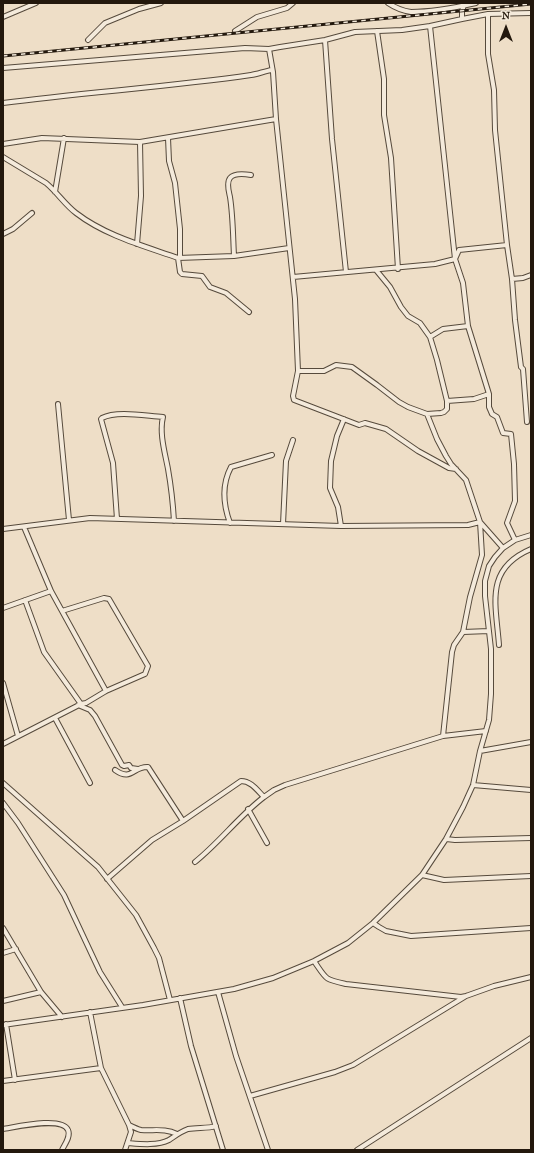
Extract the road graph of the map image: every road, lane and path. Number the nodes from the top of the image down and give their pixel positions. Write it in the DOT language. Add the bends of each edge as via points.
graph roads {
  1 [pos="36,3"];
  2 [pos="161,3"];
  3 [pos="293,3"];
  4 [pos="388,3"];
  5 [pos="476,3"];
  6 [pos="464,4"];
  7 [pos="488,14"];
  8 [pos="531,14"];
  9 [pos="3,17"];
  10 [pos="462,19"];
  11 [pos="430,26"];
  12 [pos="235,31"];
  13 [pos="377,31"];
  14 [pos="88,40"];
  15 [pos="325,40"];
  16 [pos="269,49"];
  17 [pos="3,68"];
  18 [pos="272,70"];
  19 [pos="3,103"];
  20 [pos="276,119"];
  21 [pos="64,138"];
  22 [pos="168,138"];
  23 [pos="140,142"];
  24 [pos="3,144"];
  25 [pos="3,157"];
  26 [pos="251,175"];
  27 [pos="55,192"];
  28 [pos="32,213"];
  29 [pos="3,234"];
  30 [pos="137,244"];
  31 [pos="507,245"];
  32 [pos="289,248"];
  33 [pos="234,256"];
  34 [pos="179,258"];
  35 [pos="455,260"];
  36 [pos="398,269"];
  37 [pos="376,270"];
  38 [pos="346,272"];
  39 [pos="531,275"];
  40 [pos="293,277"];
  41 [pos="512,279"];
  42 [pos="249,312"];
  43 [pos="468,326"];
  44 [pos="430,338"];
  45 [pos="298,371"];
  46 [pos="489,394"];
  47 [pos="447,401"];
  48 [pos="58,404"];
  49 [pos="427,414"];
  50 [pos="344,419"];
  51 [pos="527,422"];
  52 [pos="293,440"];
  53 [pos="272,455"];
  54 [pos="456,469"];
  55 [pos="117,519"];
  56 [pos="69,520"];
  57 [pos="174,521"];
  58 [pos="480,522"];
  59 [pos="230,523"];
  60 [pos="283,524"];
  61 [pos="340,526"];
  62 [pos="24,527"];
  63 [pos="3,529"];
  64 [pos="531,535"];
  65 [pos="515,540"];
  66 [pos="503,548"];
  67 [pos="531,549"];
  68 [pos="51,591"];
  69 [pos="26,600"];
  70 [pos="3,608"];
  71 [pos="62,611"];
  72 [pos="489,631"];
  73 [pos="463,632"];
  74 [pos="499,645"];
  75 [pos="3,683"];
  76 [pos="106,691"];
  77 [pos="79,704"];
  78 [pos="55,718"];
  79 [pos="486,731"];
  80 [pos="18,736"];
  81 [pos="442,736"];
  82 [pos="531,742"];
  83 [pos="3,744"];
  84 [pos="480,751"];
  85 [pos="138,769"];
  86 [pos="115,770"];
  87 [pos="3,783"];
  88 [pos="90,783"];
  89 [pos="473,785"];
  90 [pos="531,790"];
  91 [pos="264,797"];
  92 [pos="3,803"];
  93 [pos="248,809"];
  94 [pos="183,822"];
  95 [pos="531,838"];
  96 [pos="446,839"];
  97 [pos="266,843"];
  98 [pos="194,862"];
  99 [pos="422,875"];
  100 [pos="531,876"];
  101 [pos="107,879"];
  102 [pos="373,923"];
  103 [pos="3,928"];
  104 [pos="531,928"];
  105 [pos="16,949"];
  106 [pos="3,953"];
  107 [pos="314,961"];
  108 [pos="531,977"];
  109 [pos="41,992"];
  110 [pos="218,992"];
  111 [pos="466,996"];
  112 [pos="180,998"];
  113 [pos="170,1000"];
  114 [pos="3,1001"];
  115 [pos="122,1007"];
  116 [pos="90,1012"];
  117 [pos="62,1017"];
  118 [pos="5,1024"];
  119 [pos="531,1038"];
  120 [pos="101,1068"];
  121 [pos="15,1080"];
  122 [pos="3,1081"];
  123 [pos="250,1096"];
  124 [pos="129,1125"];
  125 [pos="216,1126"];
  126 [pos="3,1129"];
  127 [pos="177,1134"];
  128 [pos="128,1143"];
  129 [pos="62,1150"];
  130 [pos="125,1150"];
  131 [pos="223,1150"];
  132 [pos="268,1150"];
  133 [pos="357,1150"];
  1 -- 9 [label="street"];
  2 -- 14 [label="street" via="138,9 105,23"];
  3 -- 12 [label="street" via="287,8 257,17"];
  4 -- 6 [label="street" via="410,12"];
  5 -- 6 [label="street"];
  6 -- 10 [label="street"];
  7 -- 8 [label="street"];
  7 -- 10 [label="street"];
  7 -- 31 [label="street" via="488,54 494,90"];
  10 -- 11 [label="street"];
  11 -- 13 [label="street"];
  11 -- 35 [label="street"];
  13 -- 15 [label="street" via="350,33"];
  13 -- 36 [label="street" via="384,79 384,115 391,158"];
  15 -- 16 [label="street"];
  15 -- 38 [label="street"];
  16 -- 17 [label="street" via="245,48"];
  16 -- 18 [label="street"];
  18 -- 19 [label="street" via="165,86"];
  18 -- 20 [label="street"];
  20 -- 22 [label="street"];
  20 -- 32 [label="street"];
  21 -- 23 [label="street"];
  21 -- 24 [label="street" via="42,138"];
  21 -- 27 [label="street"];
  22 -- 23 [label="street"];
  22 -- 34 [label="street" via="180,230"];
  23 -- 30 [label="street" via="141,196"];
  25 -- 27 [label="street" via="46,183"];
  26 -- 33 [label="street" via="232,176 228,182"];
  27 -- 30 [label="street" via="90,223"];
  28 -- 29 [label="street"];
  30 -- 34 [label="street"];
  31 -- 35 [label="street" via="459,250"];
  31 -- 41 [label="street"];
  32 -- 33 [label="street"];
  32 -- 40 [label="street"];
  33 -- 34 [label="street"];
  34 -- 42 [label="street" via="182,274 202,276 210,287 226,293"];
  35 -- 36 [label="street"];
  35 -- 43 [label="street" via="463,283"];
  36 -- 37 [label="street"];
  37 -- 38 [label="street"];
  37 -- 44 [label="street" via="390,287 400,307 408,316 420,323"];
  38 -- 40 [label="street"];
  39 -- 41 [label="street"];
  40 -- 45 [label="street"];
  41 -- 51 [label="street"];
  43 -- 44 [label="street" via="443,329"];
  43 -- 46 [label="street"];
  44 -- 47 [label="street"];
  45 -- 49 [label="street" via="324,371 336,365 352,367 399,402"];
  45 -- 50 [label="street" via="294,400"];
  46 -- 47 [label="street" via="474,399"];
  46 -- 65 [label="street" via="492,414 497,417 503,433 510,434 515,501 507,522"];
  47 -- 49 [label="street" via="447,409 444,412"];
  48 -- 56 [label="street"];
  49 -- 54 [label="street" via="441,448"];
  50 -- 54 [label="street" via="359,425 365,423 386,429 418,452"];
  50 -- 61 [label="street" via="331,461 330,488 338,507"];
  52 -- 60 [label="street" via="286,461"];
  53 -- 59 [label="street" via="231,467 224,497"];
  54 -- 58 [label="street" via="466,480"];
  55 -- 56 [label="street"];
  55 -- 57 [label="street"];
  55 -- 57 [label="street" via="113,463 102,418 125,414 163,417"];
  56 -- 62 [label="street"];
  57 -- 59 [label="street"];
  58 -- 61 [label="street" via="468,525"];
  58 -- 66 [label="street"];
  58 -- 73 [label="street" via="482,555"];
  59 -- 60 [label="street"];
  60 -- 61 [label="street"];
  62 -- 63 [label="street"];
  62 -- 68 [label="street"];
  64 -- 65 [label="street"];
  65 -- 66 [label="street"];
  66 -- 72 [label="street" via="489,566 485,581"];
  67 -- 74 [label="street" via="506,565 497,582"];
  68 -- 69 [label="street"];
  68 -- 71 [label="street"];
  69 -- 70 [label="street"];
  69 -- 77 [label="street" via="44,652"];
  71 -- 76 [label="street"];
  71 -- 76 [label="street" via="108,599 148,666 145,674"];
  72 -- 73 [label="street"];
  72 -- 79 [label="street" via="492,669"];
  73 -- 81 [label="street" via="452,652"];
  75 -- 80 [label="street"];
  76 -- 77 [label="street" via="86,703"];
  77 -- 78 [label="street"];
  77 -- 85 [label="street" via="96,716 122,765"];
  78 -- 80 [label="street"];
  78 -- 88 [label="street"];
  79 -- 81 [label="street"];
  79 -- 84 [label="street"];
  80 -- 83 [label="street"];
  81 -- 91 [label="street" via="285,785"];
  82 -- 84 [label="street"];
  84 -- 89 [label="street"];
  85 -- 86 [label="street" via="124,776"];
  85 -- 94 [label="street" via="148,767"];
  87 -- 101 [label="street" via="98,867"];
  89 -- 90 [label="street"];
  89 -- 96 [label="street"];
  91 -- 93 [label="street"];
  91 -- 94 [label="street" via="250,783 241,781"];
  92 -- 115 [label="street" via="64,895 100,972"];
  93 -- 97 [label="street"];
  93 -- 98 [label="street"];
  94 -- 101 [label="street" via="152,840"];
  95 -- 96 [label="street"];
  96 -- 99 [label="street"];
  99 -- 100 [label="street" via="444,880"];
  99 -- 102 [label="street"];
  101 -- 113 [label="street" via="136,915 154,948"];
  102 -- 104 [label="street" via="386,931 411,936"];
  102 -- 107 [label="street" via="348,943"];
  103 -- 105 [label="street"];
  105 -- 106 [label="street"];
  105 -- 109 [label="street"];
  107 -- 110 [label="street" via="273,978"];
  107 -- 111 [label="street" via="325,978 346,984"];
  108 -- 111 [label="street"];
  109 -- 114 [label="street"];
  109 -- 117 [label="street"];
  110 -- 112 [label="street"];
  110 -- 123 [label="street"];
  111 -- 123 [label="street" via="353,1065"];
  112 -- 113 [label="street"];
  112 -- 125 [label="street" via="191,1046"];
  113 -- 115 [label="street"];
  115 -- 116 [label="street"];
  116 -- 117 [label="street"];
  116 -- 120 [label="street"];
  117 -- 118 [label="street"];
  118 -- 121 [label="street"];
  119 -- 133 [label="street"];
  120 -- 121 [label="street"];
  120 -- 124 [label="street"];
  121 -- 122 [label="street"];
  123 -- 132 [label="street"];
  124 -- 127 [label="street" via="140,1130 172,1131"];
  124 -- 128 [label="street" via="131,1132"];
  125 -- 127 [label="street" via="190,1129"];
  125 -- 131 [label="street"];
  126 -- 129 [label="street" via="45,1123 65,1125 69,1131"];
  127 -- 128 [label="street" via="157,1143"];
  128 -- 130 [label="street"];
}
